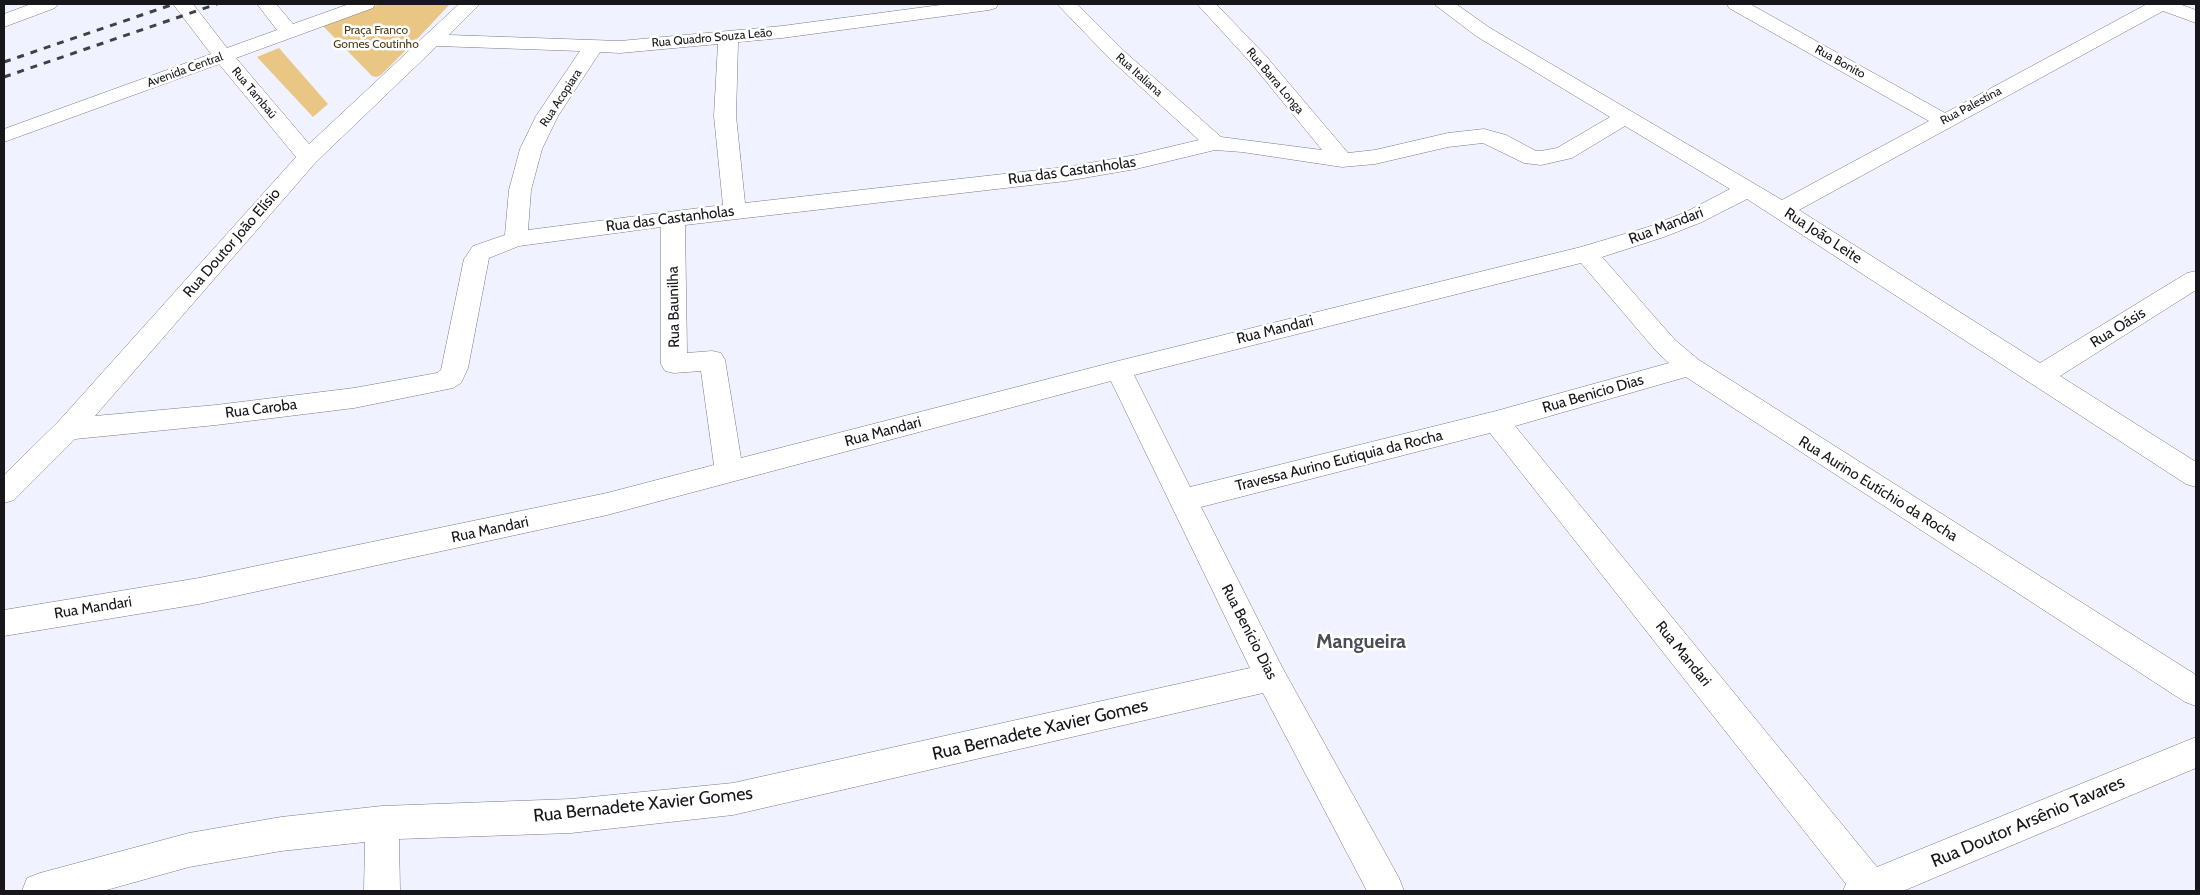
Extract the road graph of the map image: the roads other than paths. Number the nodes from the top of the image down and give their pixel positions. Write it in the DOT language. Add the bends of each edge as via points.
graph roads {
  1 [pos="48,4"];
  2 [pos="183,4"];
  3 [pos="266,4"];
  4 [pos="366,4"];
  5 [pos="470,4"];
  6 [pos="990,4"];
  7 [pos="1066,4"];
  8 [pos="1206,4"];
  9 [pos="1444,4"];
  10 [pos="1736,4"];
  11 [pos="2161,4"];
  12 [pos="2196,17"];
  13 [pos="4,21"];
  14 [pos="289,32"];
  15 [pos="728,37"];
  16 [pos="433,40"];
  17 [pos="594,46"];
  18 [pos="223,56"];
  19 [pos="1626,116"];
  20 [pos="1944,121"];
  21 [pos="4,136"];
  22 [pos="1216,143"];
  23 [pos="308,156"];
  24 [pos="1342,160"];
  25 [pos="1748,189"];
  26 [pos="1782,210"];
  27 [pos="735,212"];
  28 [pos="673,219"];
  29 [pos="509,242"];
  30 [pos="1586,254"];
  31 [pos="2196,279"];
  32 [pos="1690,367"];
  33 [pos="1118,370"];
  34 [pos="452,376"];
  35 [pos="2040,376"];
  36 [pos="1496,421"];
  37 [pos="68,429"];
  38 [pos="729,473"];
  39 [pos="2196,476"];
  40 [pos="4,492"];
  41 [pos="1182,500"];
  42 [pos="4,623"];
  43 [pos="1271,677"];
  44 [pos="2196,692"];
  45 [pos="2196,752"];
  46 [pos="382,823"];
  47 [pos="1866,889"];
  48 [pos="40,891"];
  49 [pos="382,891"];
  50 [pos="1386,891"];
  1 -- 13 [label="street"];
  2 -- 18 [label="street, Rua Tambaú"];
  3 -- 14 [label="street"];
  4 -- 14 [label="street, Avenida Central"];
  5 -- 16 [label="street, Rua Doutor João Elísio"];
  6 -- 15 [label="street, Rua Quadro Souza Leão"];
  7 -- 22 [label="street, Rua Italiana" via="1117,55"];
  8 -- 24 [label="street, Rua Barra Longa" via="1258,59"];
  9 -- 19 [label="street, Rua João Leite" via="1483,32"];
  10 -- 20 [label="street, Rua Bonito"];
  11 -- 12 [label="street"];
  11 -- 20 [label="street, Rua Palestina"];
  14 -- 18 [label="street, Avenida Central"];
  15 -- 17 [label="street, Rua Quadro Souza Leão"];
  15 -- 27 [label="street" via="725,116"];
  16 -- 17 [label="street, Rua Quadro Souza Leão"];
  16 -- 23 [label="street, Rua Doutor João Elísio"];
  17 -- 29 [label="street, Rua Acopiara" via="547,116 531,149"];
  18 -- 21 [label="street, Avenida Central"];
  18 -- 23 [label="street, Rua Tambaú"];
  19 -- 24 [label="street, Rua das Castanholas" via="1564,153 1541,158 1532,158 1484,136 1448,140 1375,157"];
  19 -- 25 [label="street, Rua João Leite"];
  20 -- 26 [label="street, Rua Palestina"];
  22 -- 24 [label="street, Rua das Castanholas"];
  22 -- 27 [label="street, Rua das Castanholas" via="1066,174"];
  23 -- 37 [label="street, Rua Doutor João Elísio"];
  25 -- 26 [label="street, Rua João Leite"];
  25 -- 30 [label="street, Rua Mandari" via="1694,217"];
  26 -- 35 [label="street, Rua João Leite"];
  27 -- 28 [label="street, Rua das Castanholas"];
  28 -- 29 [label="street, Rua das Castanholas"];
  28 -- 38 [label="street, Rua Baunilha" via="674,364 712,360"];
  29 -- 34 [label="street, Rua das Castanholas" via="481,252 476,259"];
  30 -- 32 [label="street, Rua Aurino Eutíchio da Rocha" via="1666,346"];
  30 -- 33 [label="street, Rua Mandari"];
  31 -- 35 [label="street, Rua Oásis"];
  32 -- 36 [label="street, Rua Benicio Dias"];
  32 -- 44 [label="street, Rua Aurino Eutíchio da Rocha"];
  33 -- 38 [label="street, Rua Mandari"];
  33 -- 41 [label="street, Rua Benício Dias"];
  34 -- 37 [label="street, Rua Caroba" via="444,381 354,398"];
  35 -- 39 [label="street, Rua João Leite"];
  36 -- 41 [label="street, Travessa Aurino Eutiquia da Rocha"];
  36 -- 47 [label="street, Rua Mandari"];
  37 -- 40 [label="street, Rua Doutor João Elísio"];
  38 -- 42 [label="street, Rua Mandari" via="607,504 199,591"];
  41 -- 43 [label="street, Rua Benício Dias"];
  43 -- 46 [label="street, Rua Bernadete Xavier Gomes" via="733,800 570,816"];
  43 -- 50 [label="street, Rua Benício Dias"];
  45 -- 47 [label="street, Rua Doutor Arsênio Tavares"];
  46 -- 48 [label="street, Rua Bernadete Xavier Gomes" via="281,834 188,850"];
  46 -- 49 [label="street"];
}
